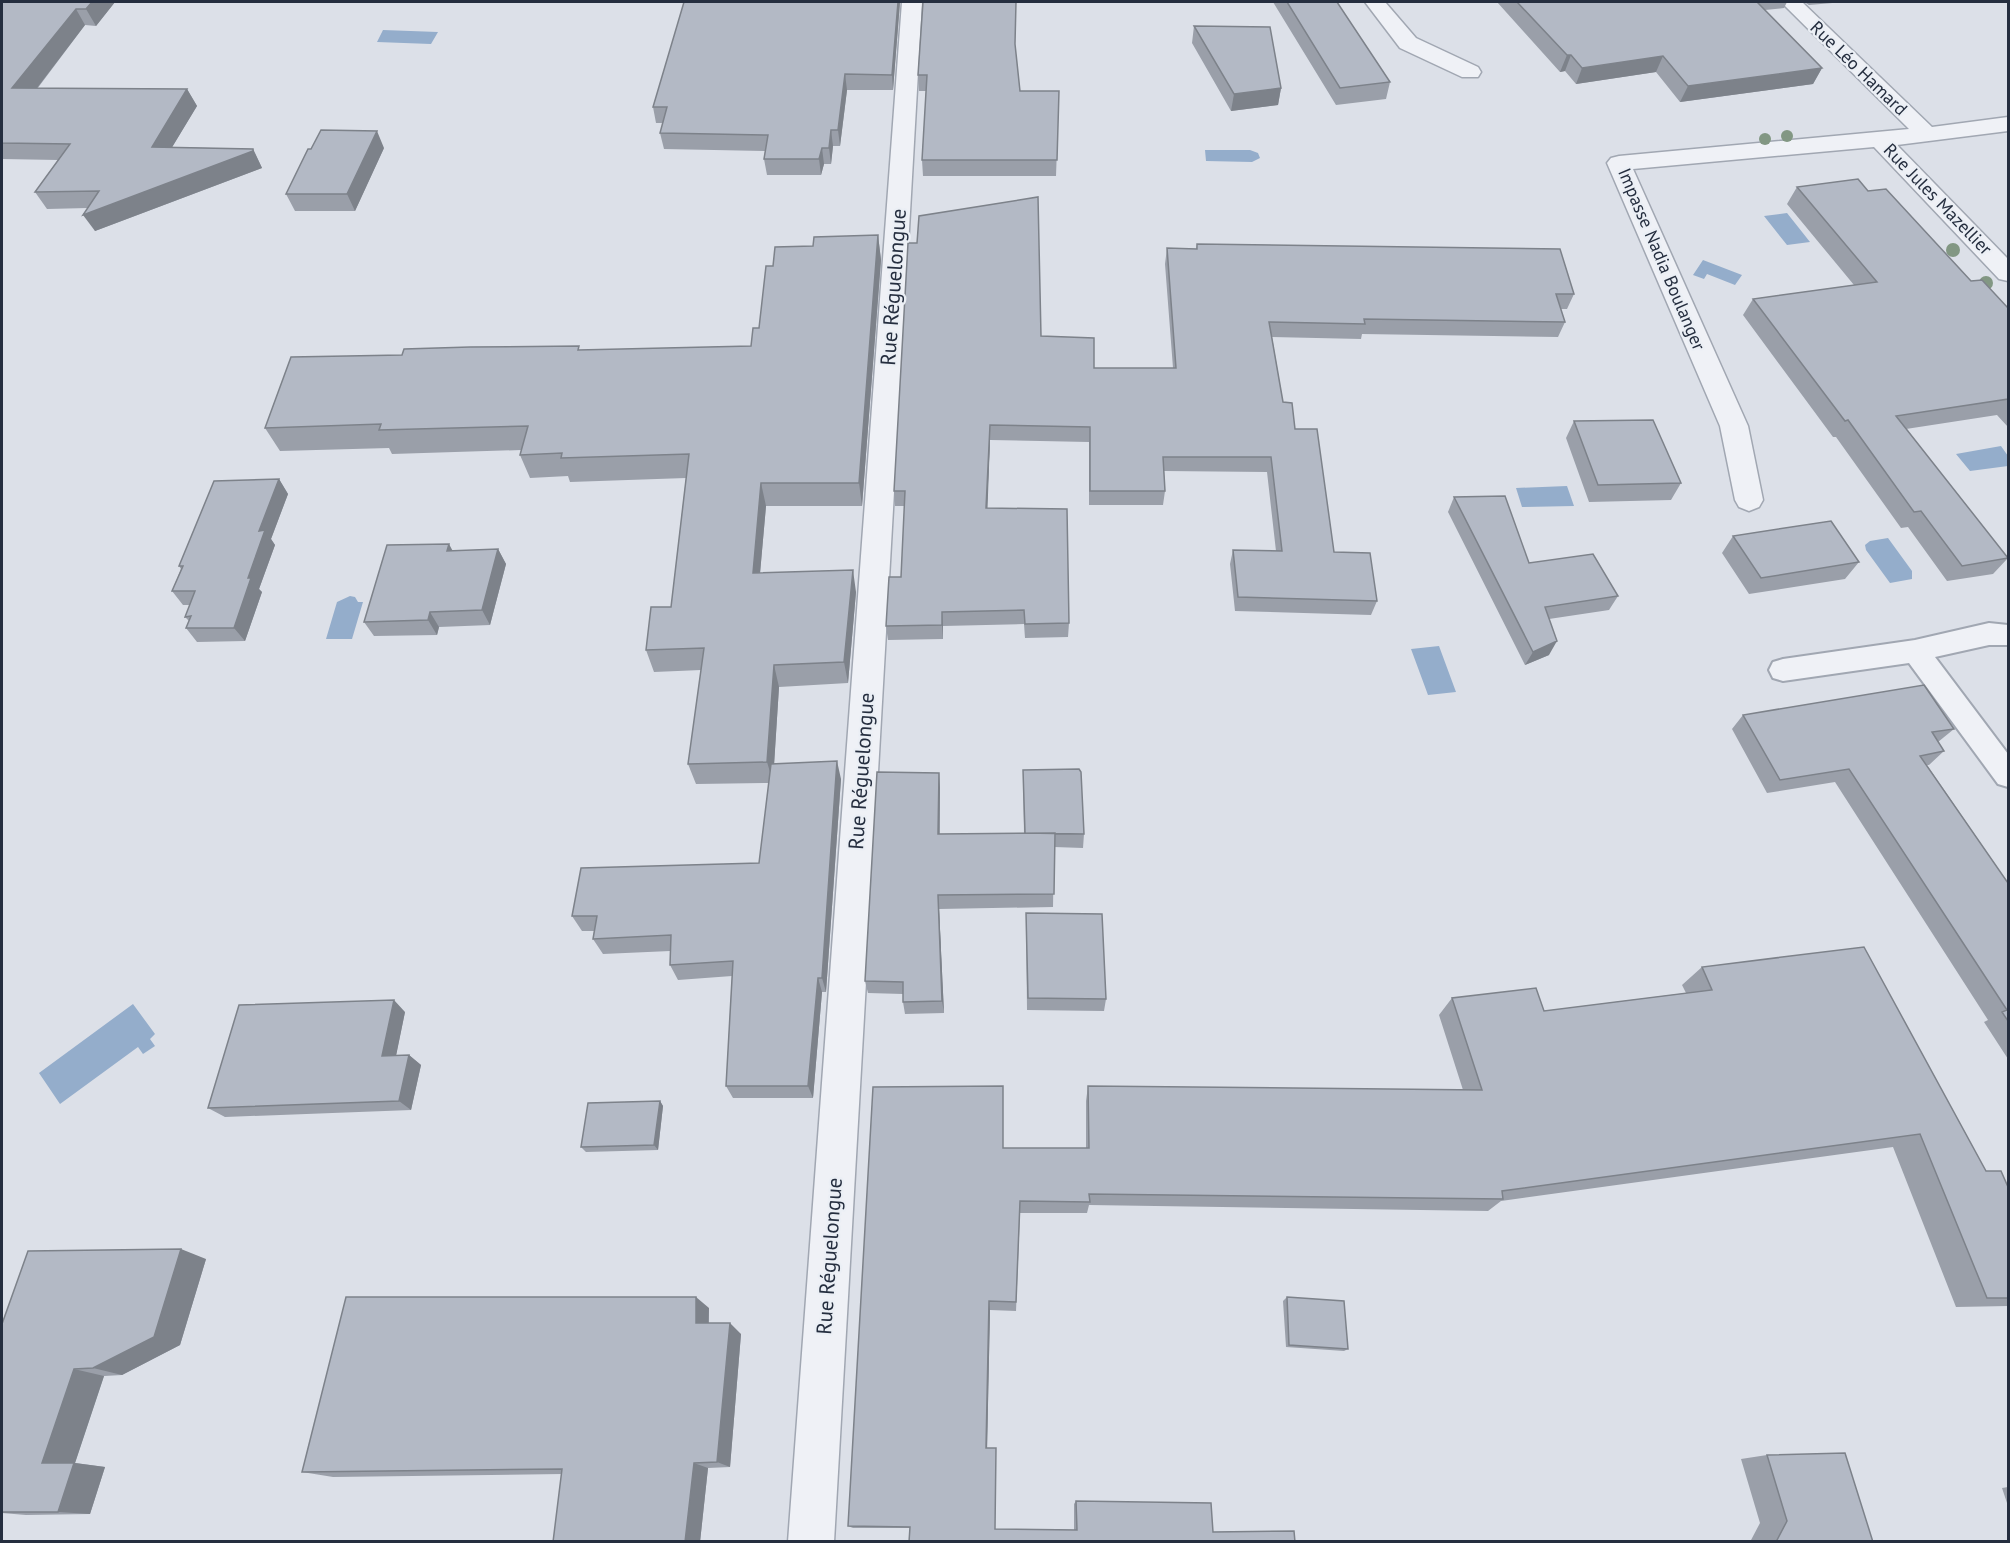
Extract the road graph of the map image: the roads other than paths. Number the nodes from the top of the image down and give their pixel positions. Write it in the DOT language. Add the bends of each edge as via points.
graph roads {
  1 [pos="912,2"];
  2 [pos="1376,2"];
  3 [pos="1791,2"];
  4 [pos="1470,72"];
  5 [pos="2008,124"];
  6 [pos="1927,134"];
  7 [pos="1880,140"];
  8 [pos="2008,273"];
  9 [pos="1749,500"];
  10 [pos="2008,636"];
  11 [pos="1915,651"];
  12 [pos="1783,670"];
  13 [pos="2008,775"];
  14 [pos="811,1542"];
  1 -- 14 [label="street, Rue Réguelongue"];
  2 -- 4 [label="street" via="1408,44"];
  3 -- 6 [label="street, Rue Léo Hamard"];
  5 -- 6 [label="street, Rue Jules Mazellier"];
  6 -- 7 [label="street, Rue Jules Mazellier"];
  7 -- 8 [label="street, Rue Jules Mazellier"];
  7 -- 9 [label="street, Impasse Nadia Boulanger" via="1619,162 1734,426"];
  10 -- 11 [label="lane" via="1989,634"];
  11 -- 12 [label="lane"];
  11 -- 13 [label="lane"];
}
